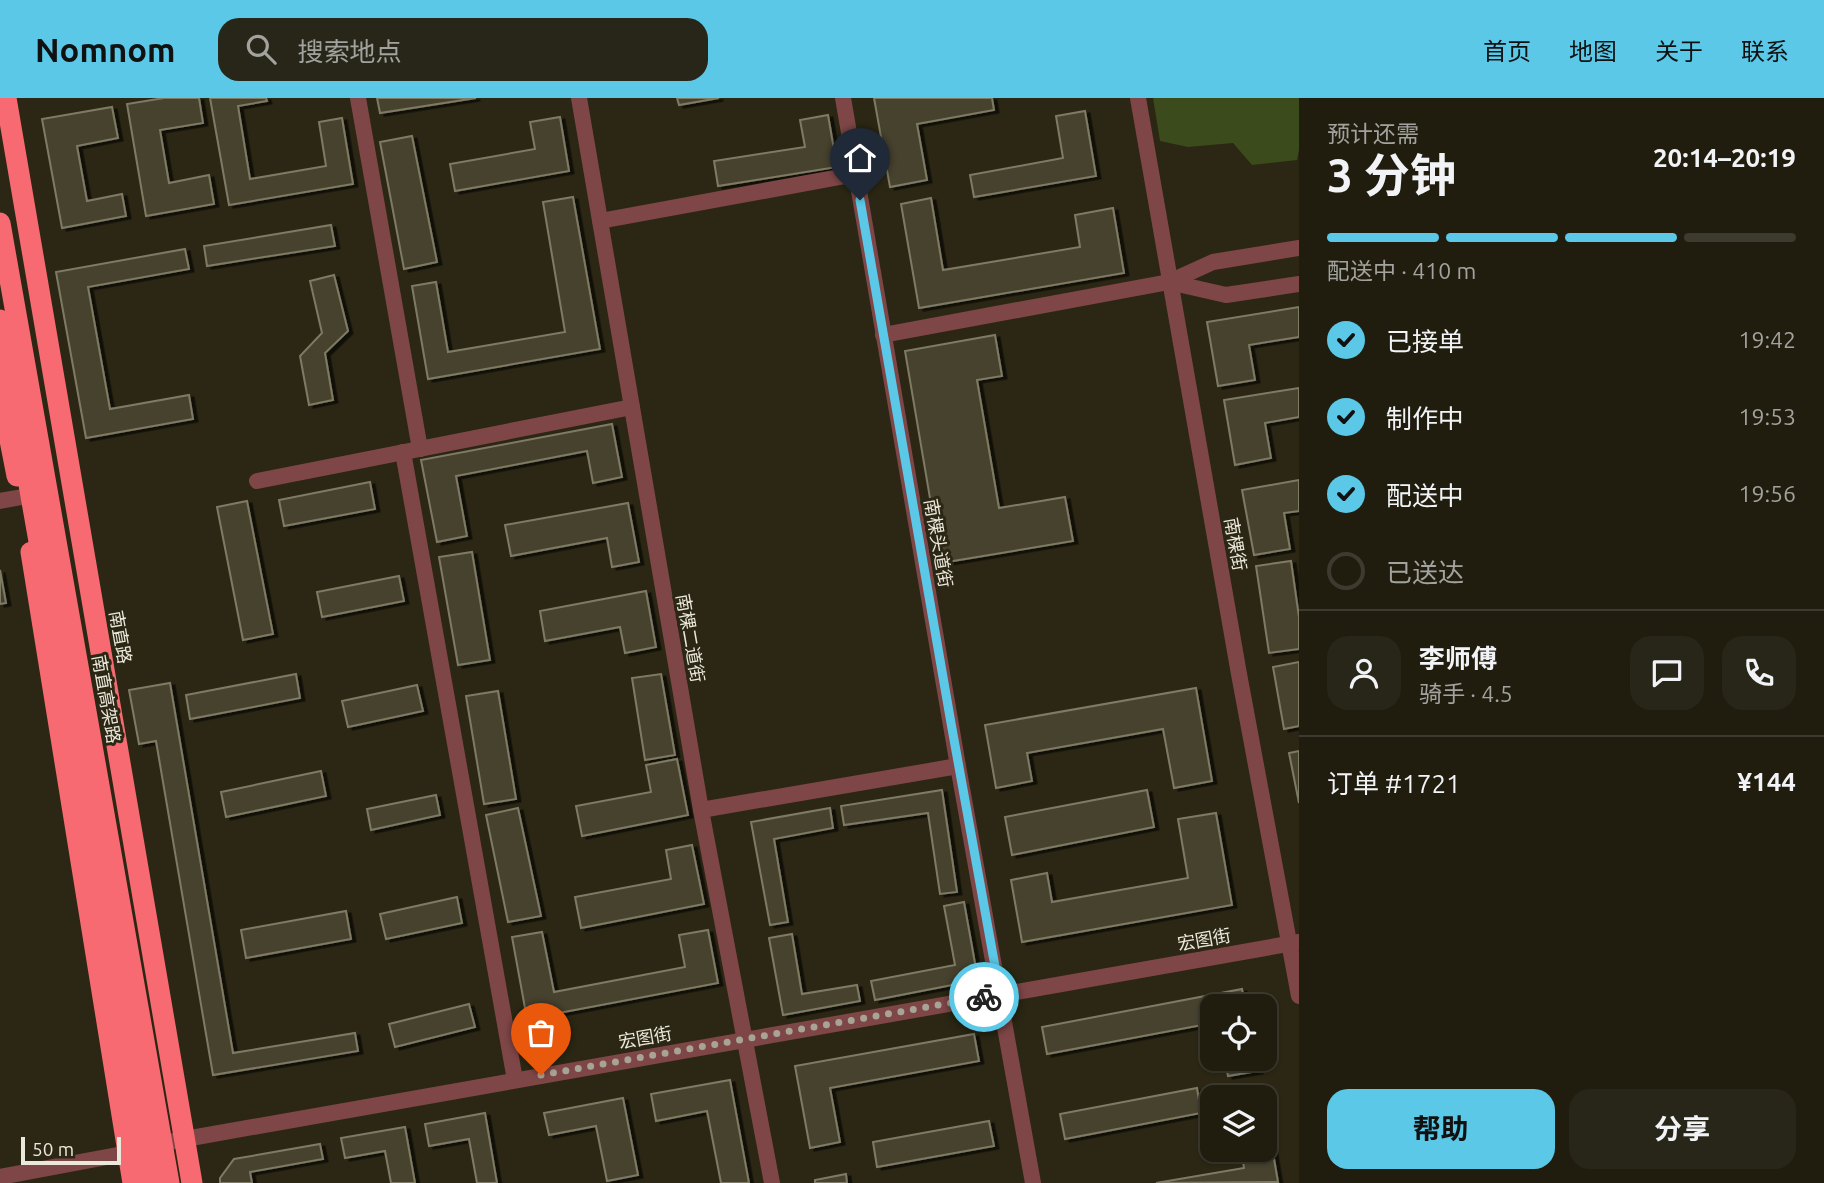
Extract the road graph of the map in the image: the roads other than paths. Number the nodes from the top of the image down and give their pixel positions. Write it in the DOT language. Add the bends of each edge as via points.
graph roads {
  1 [pos="6,98"];
  2 [pos="358,98"];
  3 [pos="579,98"];
  4 [pos="843,98"];
  5 [pos="1138,98"];
  6 [pos="856,174"];
  7 [pos="600,221"];
  8 [pos="0,223"];
  9 [pos="1299,248"];
  10 [pos="1169,282"];
  11 [pos="1299,284"];
  12 [pos="0,320"];
  13 [pos="883,335"];
  14 [pos="0,389"];
  15 [pos="632,407"];
  16 [pos="420,449"];
  17 [pos="403,452"];
  18 [pos="257,481"];
  19 [pos="22,497"];
  20 [pos="0,501"];
  21 [pos="958,766"];
  22 [pos="701,810"];
  23 [pos="1294,942"];
  24 [pos="1000,994"];
  25 [pos="1299,996"];
  26 [pos="744,1039"];
  27 [pos="515,1080"];
  28 [pos="184,1138"];
  29 [pos="128,1154"];
  30 [pos="0,1177"];
  31 [pos="133,1183"];
  32 [pos="152,1183"];
  33 [pos="169,1183"];
  34 [pos="192,1183"];
  35 [pos="772,1183"];
  36 [pos="1033,1183"];
  1 -- 28 [label="highway, 南直路"];
  2 -- 16 [label="street"];
  3 -- 7 [label="street, 南棵二道街"];
  4 -- 6 [label="street, 南棵头道街"];
  5 -- 10 [label="street, 南棵街"];
  6 -- 7 [label="street"];
  6 -- 13 [label="street, 南棵头道街"];
  7 -- 15 [label="street, 南棵二道街"];
  8 -- 33 [label="highway, 南直高架路, bridge"];
  9 -- 10 [label="street" via="1213,262"];
  10 -- 11 [label="street" via="1226,295"];
  10 -- 13 [label="street"];
  10 -- 23 [label="street, 南棵街"];
  12 -- 32 [label="highway, bridge"];
  13 -- 21 [label="street, 南棵头道街"];
  14 -- 19 [label="highway"];
  15 -- 16 [label="street"];
  15 -- 22 [label="street, 南棵二道街"];
  16 -- 17 [label="street"];
  17 -- 18 [label="street"];
  17 -- 27 [label="street"];
  19 -- 20 [label="street"];
  19 -- 29 [label="highway"];
  21 -- 22 [label="street"];
  21 -- 24 [label="street, 南棵头道街"];
  22 -- 26 [label="street, 南棵二道街"];
  23 -- 24 [label="street, 宏图街"];
  23 -- 25 [label="street, 南棵街"];
  24 -- 26 [label="street, 宏图街"];
  24 -- 36 [label="street, 南棵头道街"];
  26 -- 27 [label="street, 宏图街"];
  26 -- 35 [label="street, 南棵二道街"];
  27 -- 28 [label="street, 宏图街"];
  28 -- 29 [label="street, 宏图街"];
  28 -- 34 [label="highway, 南直路"];
  29 -- 30 [label="street, 宏图街"];
  29 -- 31 [label="highway"];
}
